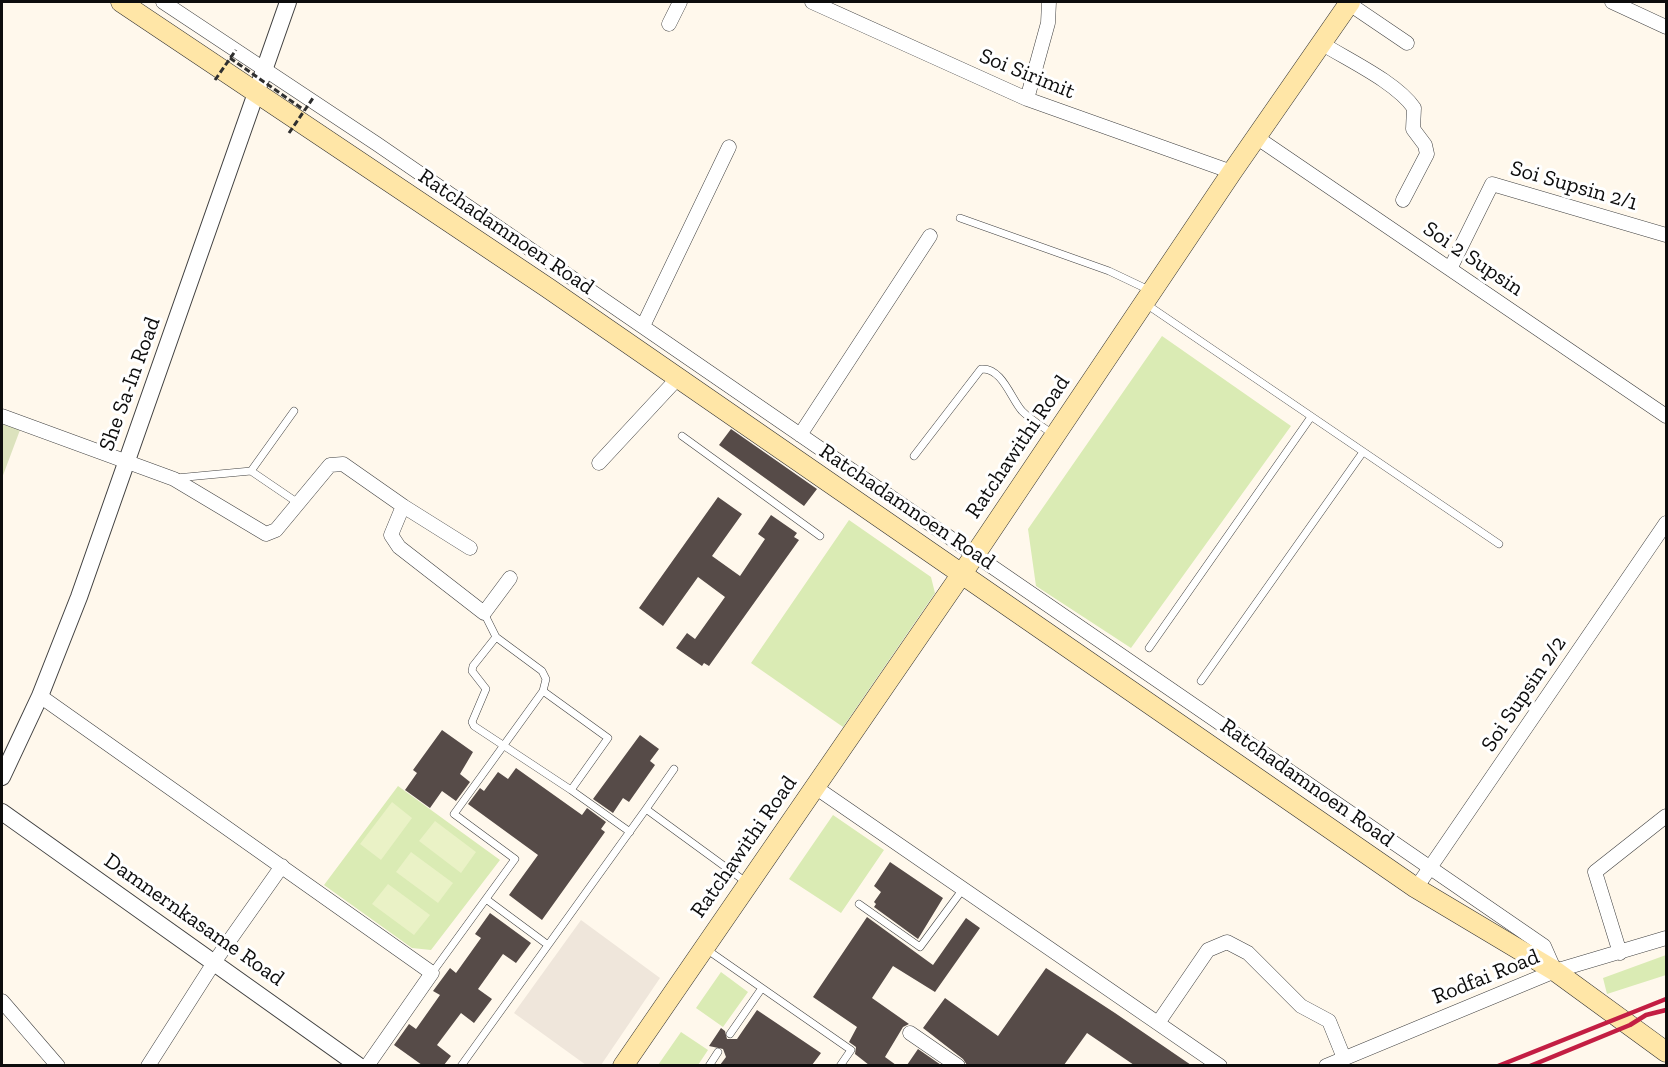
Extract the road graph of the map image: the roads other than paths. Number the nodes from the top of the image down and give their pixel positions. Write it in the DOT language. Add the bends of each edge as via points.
graph roads {
  1 [pos="121,2"];
  2 [pos="163,2"];
  3 [pos="288,2"];
  4 [pos="680,2"];
  5 [pos="812,2"];
  6 [pos="1048,2"];
  7 [pos="1349,2"];
  8 [pos="1612,2"];
  9 [pos="669,24"];
  10 [pos="1666,27"];
  11 [pos="1321,43"];
  12 [pos="1407,43"];
  13 [pos="264,70"];
  14 [pos="255,92"];
  15 [pos="1027,99"];
  16 [pos="1256,137"];
  17 [pos="377,144"];
  18 [pos="729,147"];
  19 [pos="362,164"];
  20 [pos="1232,172"];
  21 [pos="1403,200"];
  22 [pos="960,218"];
  23 [pos="1666,235"];
  24 [pos="930,237"];
  25 [pos="1450,269"];
  26 [pos="561,271"];
  27 [pos="548,288"];
  28 [pos="1148,297"];
  29 [pos="643,326"];
  30 [pos="676,380"];
  31 [pos="294,411"];
  32 [pos="2,416"];
  33 [pos="1666,416"];
  34 [pos="1311,417"];
  35 [pos="800,435"];
  36 [pos="682,436"];
  37 [pos="1055,436"];
  38 [pos="814,445"];
  39 [pos="1363,452"];
  40 [pos="914,456"];
  41 [pos="127,459"];
  42 [pos="599,463"];
  43 [pos="800,464"];
  44 [pos="251,471"];
  45 [pos="172,478"];
  46 [pos="298,503"];
  47 [pos="403,506"];
  48 [pos="1666,523"];
  49 [pos="820,536"];
  50 [pos="1498,544"];
  51 [pos="471,548"];
  52 [pos="974,556"];
  53 [pos="961,574"];
  54 [pos="510,578"];
  55 [pos="484,614"];
  56 [pos="496,637"];
  57 [pos="1149,648"];
  58 [pos="1141,670"];
  59 [pos="1201,681"];
  60 [pos="1129,688"];
  61 [pos="543,691"];
  62 [pos="40,696"];
  63 [pos="503,746"];
  64 [pos="674,769"];
  65 [pos="2,777"];
  66 [pos="815,787"];
  67 [pos="571,790"];
  68 [pos="646,809"];
  69 [pos="2,812"];
  70 [pos="1666,816"];
  71 [pos="630,832"];
  72 [pos="282,866"];
  73 [pos="1430,868"];
  74 [pos="748,884"];
  75 [pos="1416,888"];
  76 [pos="963,889"];
  77 [pos="486,899"];
  78 [pos="859,904"];
  79 [pos="1666,938"];
  80 [pos="548,945"];
  81 [pos="704,948"];
  82 [pos="1620,953"];
  83 [pos="215,961"];
  84 [pos="1556,971"];
  85 [pos="432,973"];
  86 [pos="762,988"];
  87 [pos="2,1000"];
  88 [pos="1158,1023"];
  89 [pos="910,1033"];
  90 [pos="730,1034"];
  91 [pos="718,1052"];
  92 [pos="1666,1052"];
  93 [pos="1344,1058"];
  94 [pos="629,1061"];
  95 [pos="57,1065"];
  96 [pos="148,1065"];
  97 [pos="359,1065"];
  98 [pos="367,1065"];
  99 [pos="461,1065"];
  100 [pos="709,1065"];
  101 [pos="840,1065"];
  102 [pos="958,1065"];
  103 [pos="1220,1065"];
  104 [pos="1326,1065"];
  1 -- 14 [label="main road, Ratchadamnoen Road"];
  2 -- 13 [label="street"];
  3 -- 13 [label="street, She Sa-In Road"];
  4 -- 9 [label="street"];
  5 -- 15 [label="street, Soi Sirimit"];
  6 -- 15 [label="street" via="1048,23"];
  7 -- 11 [label="main road, Ratchawithi Road"];
  7 -- 12 [label="street"];
  8 -- 10 [label="street"];
  11 -- 16 [label="main road, Ratchawithi Road"];
  11 -- 21 [label="street" via="1381,80 1414,108 1413,129 1427,154"];
  13 -- 14 [label="street, She Sa-In Road"];
  13 -- 17 [label="street"];
  14 -- 19 [label="main road, Ratchadamnoen Road"];
  14 -- 41 [label="street, She Sa-In Road"];
  15 -- 20 [label="street, Soi Sirimit"];
  16 -- 20 [label="main road, Ratchawithi Road"];
  16 -- 25 [label="street, Soi 2 Supsin"];
  17 -- 19 [label="street"];
  17 -- 26 [label="street"];
  18 -- 29 [label="street"];
  19 -- 27 [label="main road, Ratchadamnoen Road"];
  20 -- 28 [label="main road, Ratchawithi Road"];
  22 -- 28 [label="lane" via="1109,271"];
  23 -- 25 [label="street, Soi Supsin 2/1" via="1492,184"];
  24 -- 35 [label="street"];
  25 -- 33 [label="street, Soi 2 Supsin"];
  26 -- 27 [label="street"];
  26 -- 29 [label="street"];
  27 -- 30 [label="main road, Ratchadamnoen Road"];
  28 -- 34 [label="lane"];
  28 -- 37 [label="main road, Ratchawithi Road"];
  29 -- 35 [label="street"];
  30 -- 42 [label="street"];
  30 -- 43 [label="main road, Ratchadamnoen Road"];
  31 -- 44 [label="lane"];
  32 -- 41 [label="street"];
  34 -- 39 [label="lane"];
  34 -- 57 [label="lane"];
  35 -- 38 [label="street"];
  36 -- 49 [label="lane"];
  37 -- 40 [label="lane" via="1023,412 993,372 981,369"];
  37 -- 52 [label="main road, Ratchawithi Road"];
  38 -- 43 [label="street"];
  38 -- 52 [label="street"];
  39 -- 50 [label="lane"];
  39 -- 59 [label="lane"];
  41 -- 45 [label="street"];
  41 -- 62 [label="street, She Sa-In Road"];
  43 -- 53 [label="main road, Ratchadamnoen Road"];
  44 -- 45 [label="lane"];
  44 -- 46 [label="lane"];
  45 -- 46 [label="street" via="266,534 276,530"];
  46 -- 47 [label="street" via="335,463 343,464"];
  47 -- 51 [label="street"];
  47 -- 55 [label="street" via="392,528 393,541"];
  48 -- 73 [label="street, Soi Supsin 2/2"];
  52 -- 53 [label="main road, Ratchawithi Road"];
  52 -- 58 [label="street"];
  53 -- 60 [label="main road, Ratchadamnoen Road"];
  53 -- 66 [label="main road, Ratchawithi Road"];
  54 -- 55 [label="street"];
  55 -- 56 [label="lane"];
  56 -- 61 [label="lane" via="542,671 546,679"];
  56 -- 63 [label="lane" via="473,666 472,671 486,688 472,722"];
  58 -- 60 [label="street"];
  58 -- 73 [label="street"];
  60 -- 75 [label="main road, Ratchadamnoen Road"];
  61 -- 63 [label="lane"];
  61 -- 67 [label="lane" via="608,738"];
  62 -- 65 [label="street, She Sa-In Road"];
  62 -- 72 [label="street"];
  63 -- 67 [label="lane"];
  63 -- 77 [label="lane" via="454,814 515,859"];
  64 -- 68 [label="lane"];
  66 -- 74 [label="main road, Ratchawithi Road"];
  66 -- 76 [label="street"];
  67 -- 71 [label="lane"];
  68 -- 71 [label="lane"];
  68 -- 74 [label="lane"];
  69 -- 83 [label="street, Damnernkasame Road"];
  70 -- 82 [label="street" via="1595,872"];
  71 -- 80 [label="lane"];
  72 -- 83 [label="street"];
  72 -- 85 [label="street"];
  73 -- 75 [label="street, Soi Supsin 2/2"];
  73 -- 84 [label="street" via="1544,946"];
  74 -- 81 [label="main road, Ratchawithi Road"];
  75 -- 84 [label="main road, Ratchadamnoen Road"];
  76 -- 78 [label="lane" via="920,947"];
  76 -- 88 [label="street"];
  77 -- 80 [label="lane"];
  77 -- 85 [label="lane"];
  79 -- 82 [label="street, Rodfai Road"];
  80 -- 99 [label="lane"];
  81 -- 86 [label="lane"];
  81 -- 94 [label="main road, Ratchawithi Road"];
  82 -- 84 [label="street, Rodfai Road"];
  83 -- 96 [label="street"];
  83 -- 97 [label="street, Damnernkasame Road"];
  84 -- 92 [label="main road, Ratchadamnoen Road"];
  84 -- 93 [label="street, Rodfai Road"];
  85 -- 98 [label="street"];
  86 -- 90 [label="lane"];
  86 -- 101 [label="lane" via="851,1050"];
  87 -- 95 [label="street"];
  88 -- 93 [label="street" via="1208,950 1227,942 1248,953 1302,1006 1329,1021"];
  88 -- 103 [label="street"];
  89 -- 102 [label="street"];
  91 -- 100 [label="lane"];
  93 -- 104 [label="street, Rodfai Road"];
}
